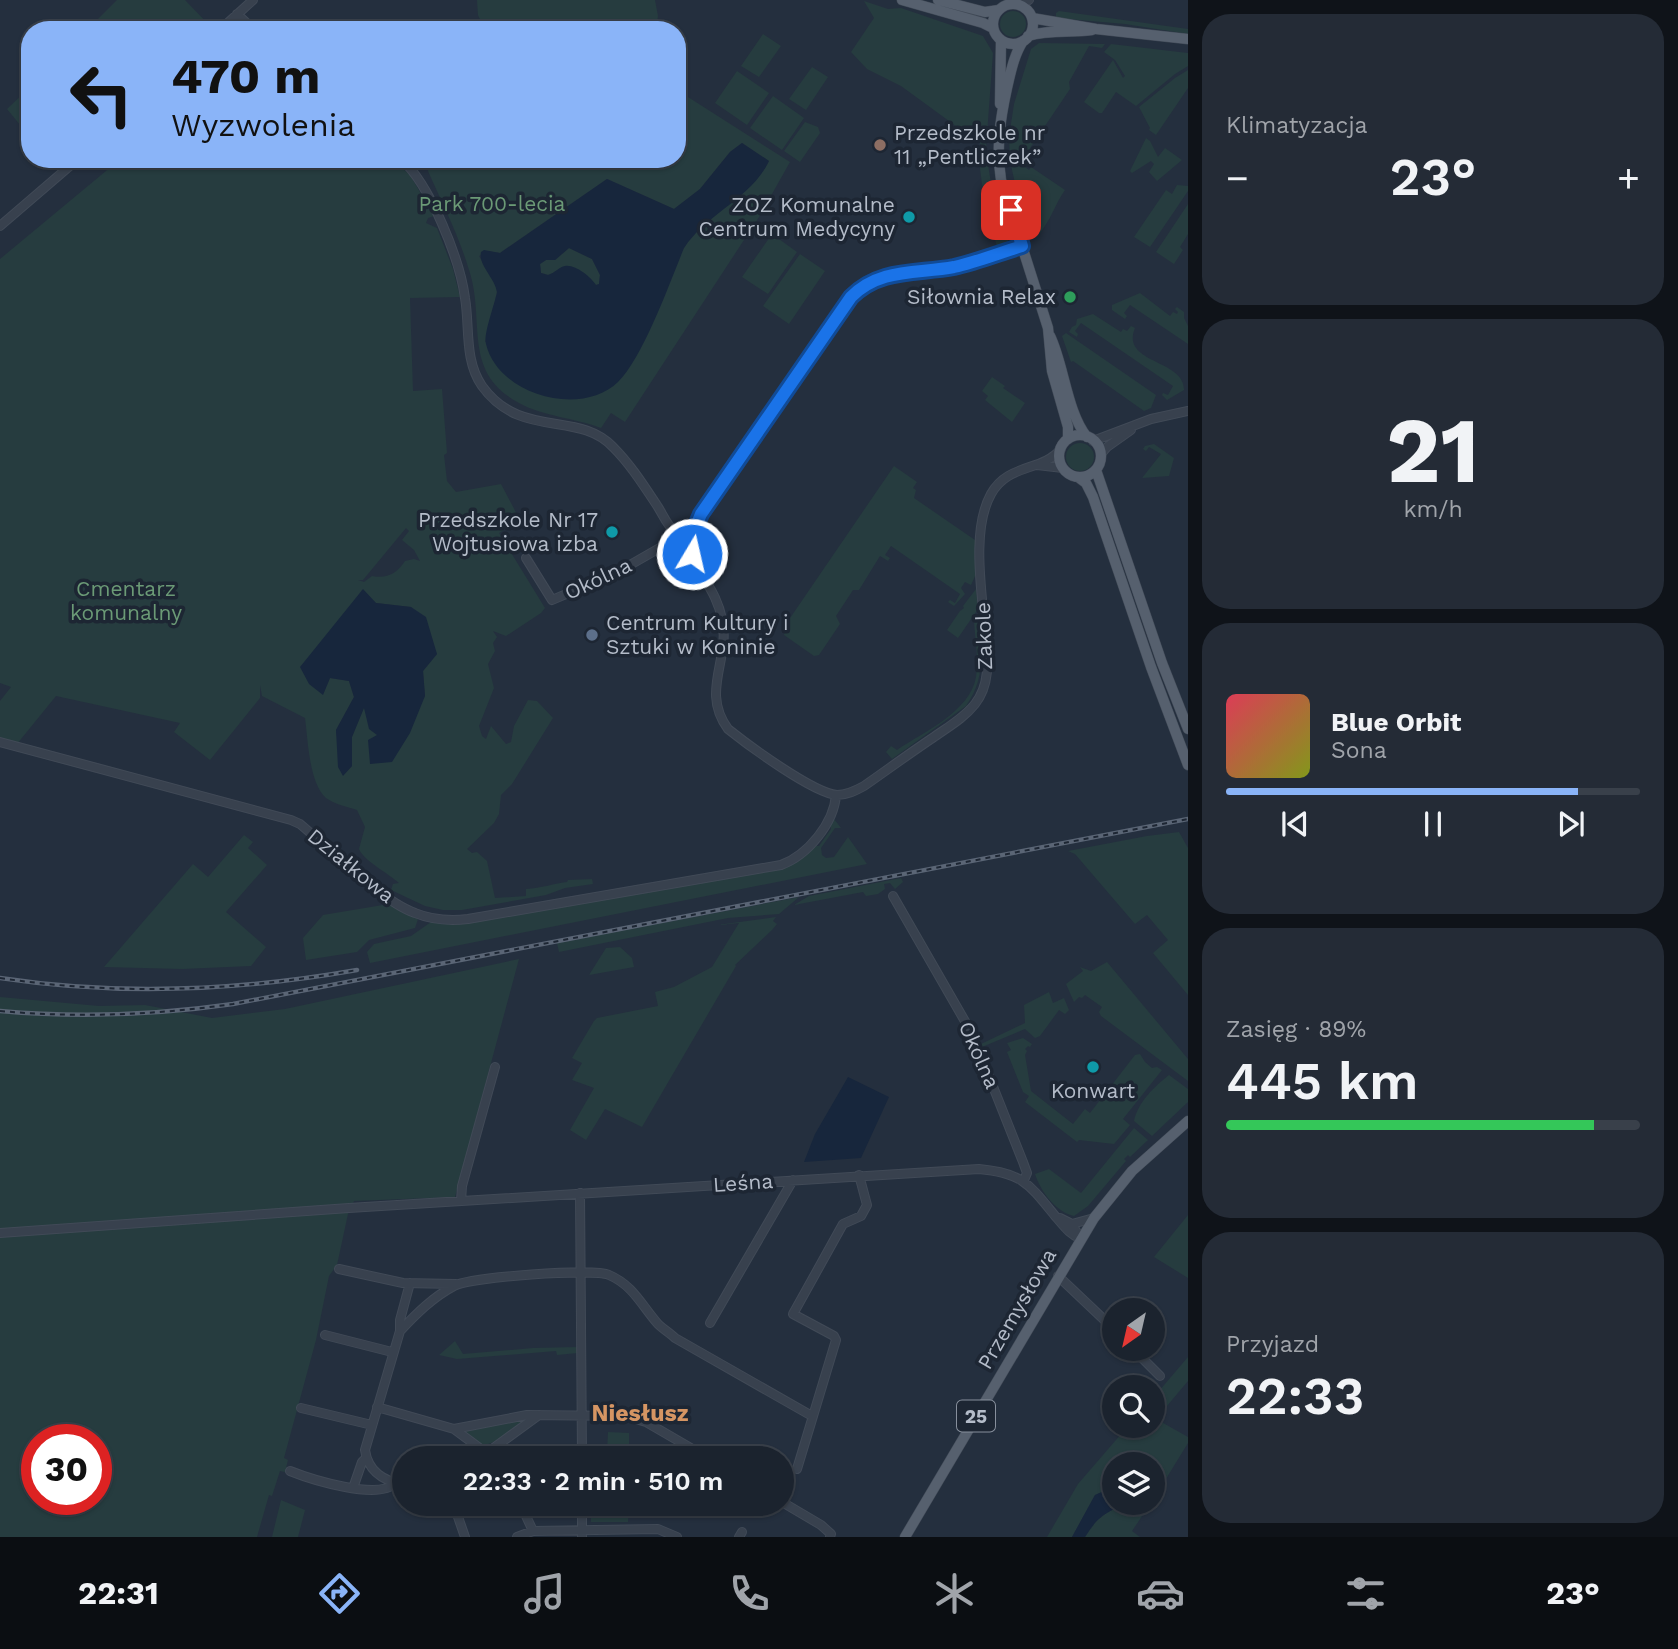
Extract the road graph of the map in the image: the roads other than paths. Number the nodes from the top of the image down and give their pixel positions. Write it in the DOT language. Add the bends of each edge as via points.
graph roads {
  1 [pos="253,0"];
  2 [pos="902,0"];
  3 [pos="938,0"];
  4 [pos="1028,7"];
  5 [pos="999,10"];
  6 [pos="237,14"];
  7 [pos="230,21"];
  8 [pos="244,21"];
  9 [pos="993,28"];
  10 [pos="1096,29"];
  11 [pos="1026,38"];
  12 [pos="1188,39"];
  13 [pos="1001,40"];
  14 [pos="1000,118"];
  15 [pos="68,168"];
  16 [pos="411,168"];
  17 [pos="0,226"];
  18 [pos="1022,246"];
  19 [pos="1048,332"];
  20 [pos="1188,411"];
  21 [pos="1135,427"];
  22 [pos="1068,439"];
  23 [pos="1090,439"];
  24 [pos="1061,449"];
  25 [pos="1101,454"];
  26 [pos="1034,465"];
  27 [pos="1063,468"];
  28 [pos="1096,470"];
  29 [pos="1078,477"];
  30 [pos="678,534"];
  31 [pos="691,538"];
  32 [pos="526,558"];
  33 [pos="1188,730"];
  34 [pos="0,742"];
  35 [pos="1187,763"];
  36 [pos="836,795"];
  37 [pos="893,896"];
  38 [pos="495,1067"];
  39 [pos="1188,1121"];
  40 [pos="859,1175"];
  41 [pos="793,1180"];
  42 [pos="1024,1180"];
  43 [pos="580,1194"];
  44 [pos="461,1201"];
  45 [pos="1055,1215"];
  46 [pos="1094,1218"];
  47 [pos="1072,1224"];
  48 [pos="0,1233"];
  49 [pos="1081,1239"];
  50 [pos="339,1269"];
  51 [pos="580,1272"];
  52 [pos="1058,1276"];
  53 [pos="410,1283"];
  54 [pos="456,1284"];
  55 [pos="1102,1318"];
  56 [pos="710,1323"];
  57 [pos="400,1331"];
  58 [pos="325,1335"];
  59 [pos="392,1352"];
  60 [pos="1146,1362"];
  61 [pos="1159,1375"];
  62 [pos="301,1408"];
  63 [pos="377,1408"];
  64 [pos="539,1415"];
  65 [pos="581,1415"];
  66 [pos="812,1416"];
  67 [pos="372,1425"];
  68 [pos="454,1429"];
  69 [pos="478,1446"];
  70 [pos="502,1446"];
  71 [pos="582,1446"];
  72 [pos="687,1446"];
  73 [pos="366,1458"];
  74 [pos="797,1469"];
  75 [pos="289,1471"];
  76 [pos="392,1482"];
  77 [pos="392,1486"];
  78 [pos="353,1488"];
  79 [pos="794,1509"];
  80 [pos="458,1516"];
  81 [pos="526,1516"];
  82 [pos="582,1516"];
  83 [pos="533,1531"];
  84 [pos="582,1534"];
  85 [pos="465,1537"];
  86 [pos="517,1537"];
  87 [pos="677,1537"];
  88 [pos="830,1537"];
  89 [pos="905,1537"];
  1 -- 6 [label="street"];
  2 -- 9 [label="main road"];
  3 -- 5 [label="main road" via="985,12"];
  4 -- 5 [label="main road" via="1007,5"];
  4 -- 10 [label="main road"];
  4 -- 11 [label="main road" via="1032,29"];
  5 -- 9 [label="main road"];
  6 -- 7 [label="street"];
  6 -- 8 [label="street"];
  9 -- 13 [label="main road"];
  10 -- 11 [label="main road" via="1043,32"];
  10 -- 12 [label="main road"];
  11 -- 13 [label="main road" via="1012,44"];
  11 -- 14 [label="main road" via="1015,56"];
  13 -- 14 [label="main road"];
  14 -- 18 [label="main road" via="1001,180"];
  15 -- 17 [label="street"];
  16 -- 30 [label="street" via="429,195 459,273 470,355 484,388 523,418 588,431 607,440"];
  18 -- 19 [label="main road"];
  18 -- 31 [label="street" via="953,267 884,276 857,291 701,514"];
  19 -- 22 [label="main road"];
  19 -- 23 [label="main road" via="1077,420"];
  20 -- 21 [label="street"];
  21 -- 23 [label="street"];
  21 -- 25 [label="street"];
  22 -- 23 [label="main road"];
  22 -- 24 [label="main road"];
  23 -- 25 [label="main road"];
  24 -- 26 [label="street, Zakole"];
  24 -- 27 [label="main road"];
  25 -- 28 [label="main road"];
  26 -- 27 [label="street"];
  26 -- 36 [label="street, Zakole" via="1001,481 984,511 981,564 987,671 977,701 960,719 864,786"];
  27 -- 29 [label="main road"];
  28 -- 29 [label="main road"];
  28 -- 33 [label="main road"];
  29 -- 35 [label="main road" via="1093,497"];
  30 -- 31 [label="street"];
  30 -- 32 [label="street, Okólna" via="616,573 552,600"];
  31 -- 36 [label="street" via="694,561 722,619 724,639 715,702 722,720 736,735 809,784"];
  34 -- 36 [label="street, Działkowa" via="291,820 394,902 440,920 468,919 782,864 809,846 835,809"];
  37 -- 42 [label="street, Okólna" via="966,1023 1023,1162"];
  38 -- 44 [label="street"];
  39 -- 46 [label="main road, Przemysłowa / 25" via="1132,1171"];
  40 -- 41 [label="street, Leśna"];
  40 -- 42 [label="street, Leśna" via="979,1168"];
  40 -- 66 [label="street" via="867,1205 861,1216 843,1224 793,1314 836,1339"];
  41 -- 43 [label="street, Leśna"];
  41 -- 56 [label="street"];
  42 -- 45 [label="street, Okólna"];
  43 -- 44 [label="street, Leśna"];
  43 -- 51 [label="street"];
  44 -- 48 [label="street, Leśna"];
  45 -- 47 [label="street, Okólna"];
  45 -- 49 [label="street, Okólna"];
  46 -- 47 [label="street"];
  46 -- 49 [label="main road, Przemysłowa / 25"];
  47 -- 49 [label="street"];
  49 -- 52 [label="main road, Przemysłowa / 25"];
  50 -- 53 [label="street"];
  51 -- 54 [label="street"];
  51 -- 65 [label="street"];
  51 -- 66 [label="street" via="607,1273 618,1279 675,1338"];
  52 -- 55 [label="street"];
  52 -- 89 [label="main road, Przemysłowa / 25"];
  53 -- 54 [label="street"];
  53 -- 57 [label="street"];
  54 -- 57 [label="street" via="424,1306"];
  57 -- 59 [label="street"];
  58 -- 59 [label="street"];
  59 -- 63 [label="street"];
  60 -- 61 [label="street"];
  62 -- 67 [label="street"];
  63 -- 67 [label="street"];
  63 -- 68 [label="street"];
  64 -- 65 [label="street"];
  64 -- 68 [label="street"];
  64 -- 70 [label="street"];
  65 -- 71 [label="street"];
  65 -- 72 [label="street" via="625,1416 646,1422"];
  66 -- 74 [label="street"];
  67 -- 73 [label="street"];
  68 -- 69 [label="street"];
  73 -- 76 [label="street" via="377,1474"];
  73 -- 78 [label="street"];
  75 -- 78 [label="street"];
  77 -- 78 [label="street" via="370,1491"];
  79 -- 88 [label="street" via="821,1525"];
  80 -- 85 [label="street"];
  81 -- 83 [label="street"];
  82 -- 84 [label="street"];
  83 -- 84 [label="street"];
  83 -- 86 [label="street"];
  84 -- 87 [label="street" via="658,1529"];
}
